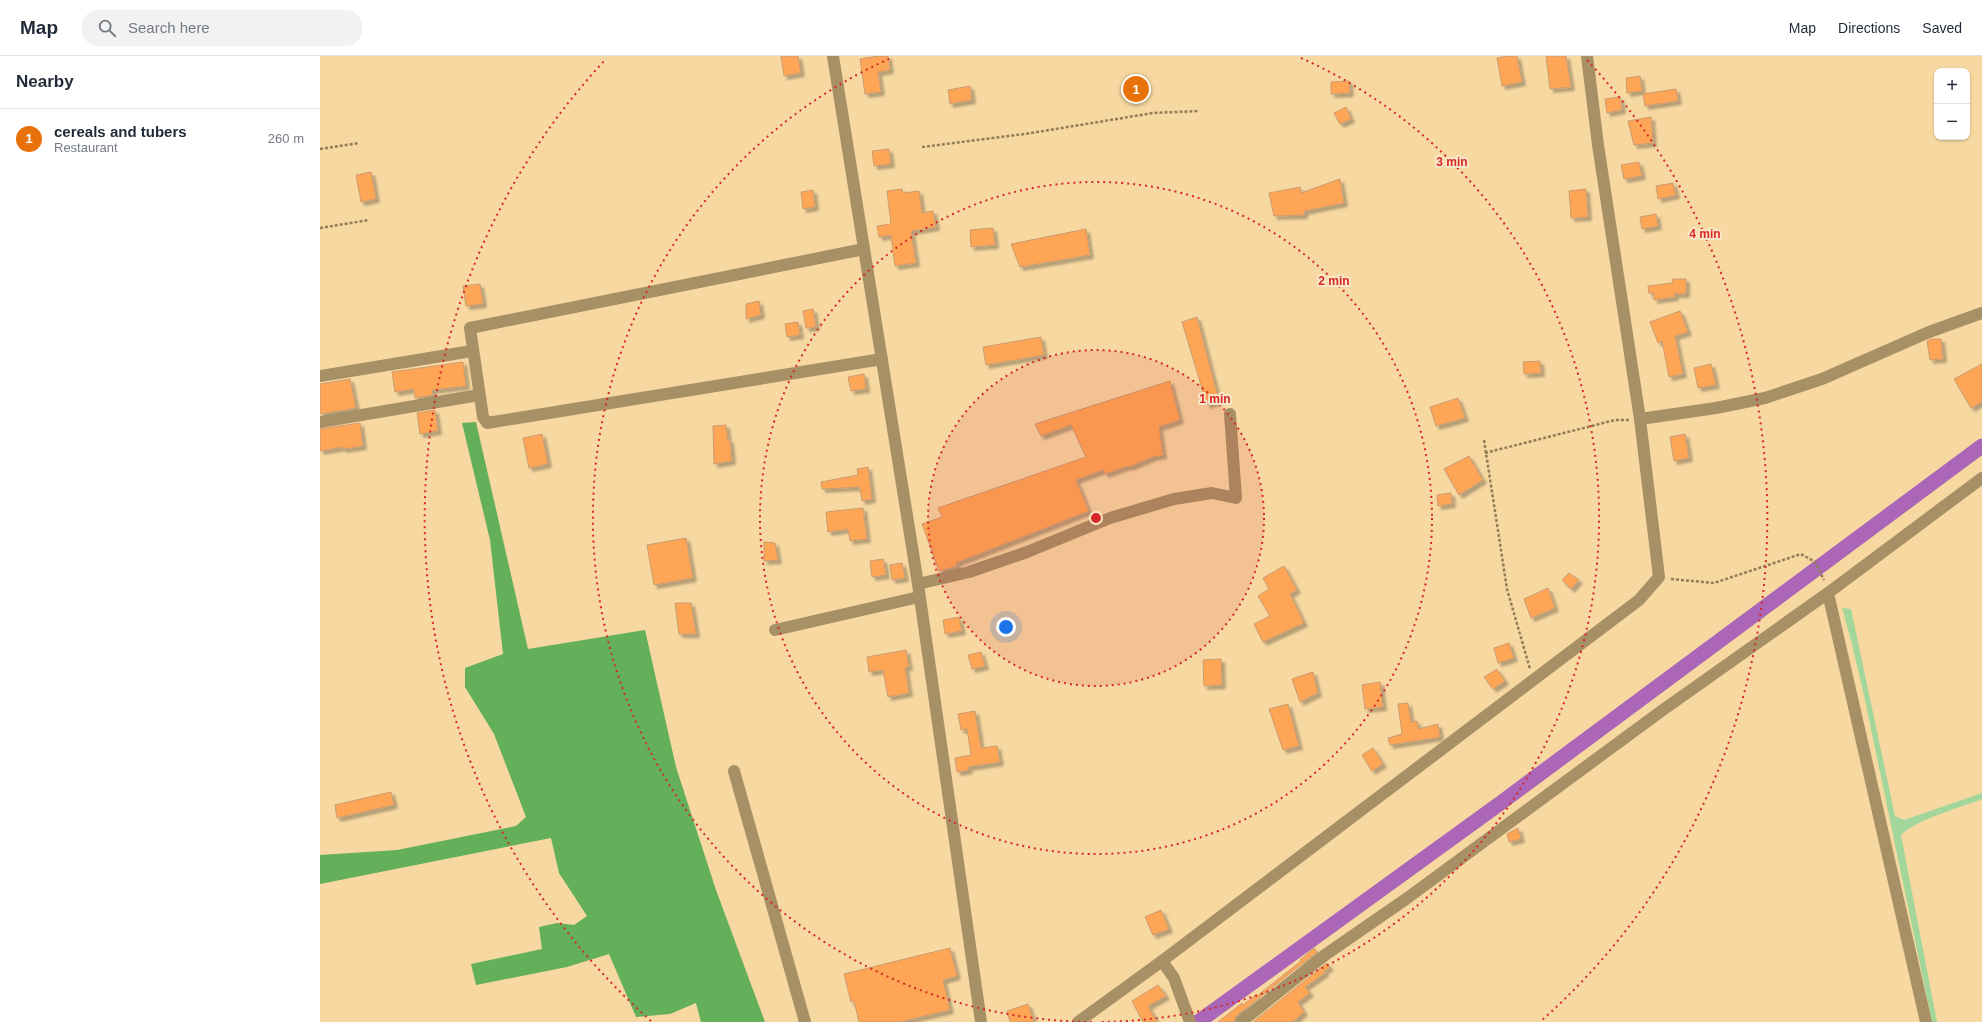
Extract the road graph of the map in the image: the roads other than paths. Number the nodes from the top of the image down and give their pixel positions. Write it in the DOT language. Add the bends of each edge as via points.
graph roads {
  1 [pos="833,56"];
  2 [pos="1587,56"];
  3 [pos="864,249"];
  4 [pos="1982,313"];
  5 [pos="472,351"];
  6 [pos="882,359"];
  7 [pos="320,376"];
  8 [pos="479,394"];
  9 [pos="1230,414"];
  10 [pos="1640,419"];
  11 [pos="320,422"];
  12 [pos="1982,478"];
  13 [pos="918,584"];
  14 [pos="1828,593"];
  15 [pos="920,597"];
  16 [pos="775,630"];
  17 [pos="734,771"];
  18 [pos="1162,961"];
  19 [pos="1188,1019"];
  20 [pos="805,1022"];
  21 [pos="981,1022"];
  22 [pos="1078,1022"];
  23 [pos="1241,1022"];
  24 [pos="1926,1022"];
  1 -- 3 [label="street"];
  2 -- 10 [label="street"];
  3 -- 5 [label="street" via="470,328"];
  3 -- 6 [label="street"];
  4 -- 10 [label="street" via="1929,332 1822,379 1765,398"];
  5 -- 7 [label="street"];
  5 -- 8 [label="street"];
  6 -- 8 [label="street" via="487,423 483,417"];
  6 -- 13 [label="street"];
  8 -- 11 [label="street"];
  9 -- 13 [label="street" via="1236,498 1212,493 1174,499 1110,518 1027,552 969,572"];
  10 -- 18 [label="street" via="1658,577 1639,600"];
  12 -- 14 [label="street"];
  13 -- 15 [label="street"];
  14 -- 23 [label="street" via="1325,955"];
  14 -- 24 [label="street"];
  15 -- 16 [label="street"];
  15 -- 21 [label="street"];
  17 -- 20 [label="street"];
  18 -- 19 [label="street" via="1174,978"];
  18 -- 22 [label="street"];
}
